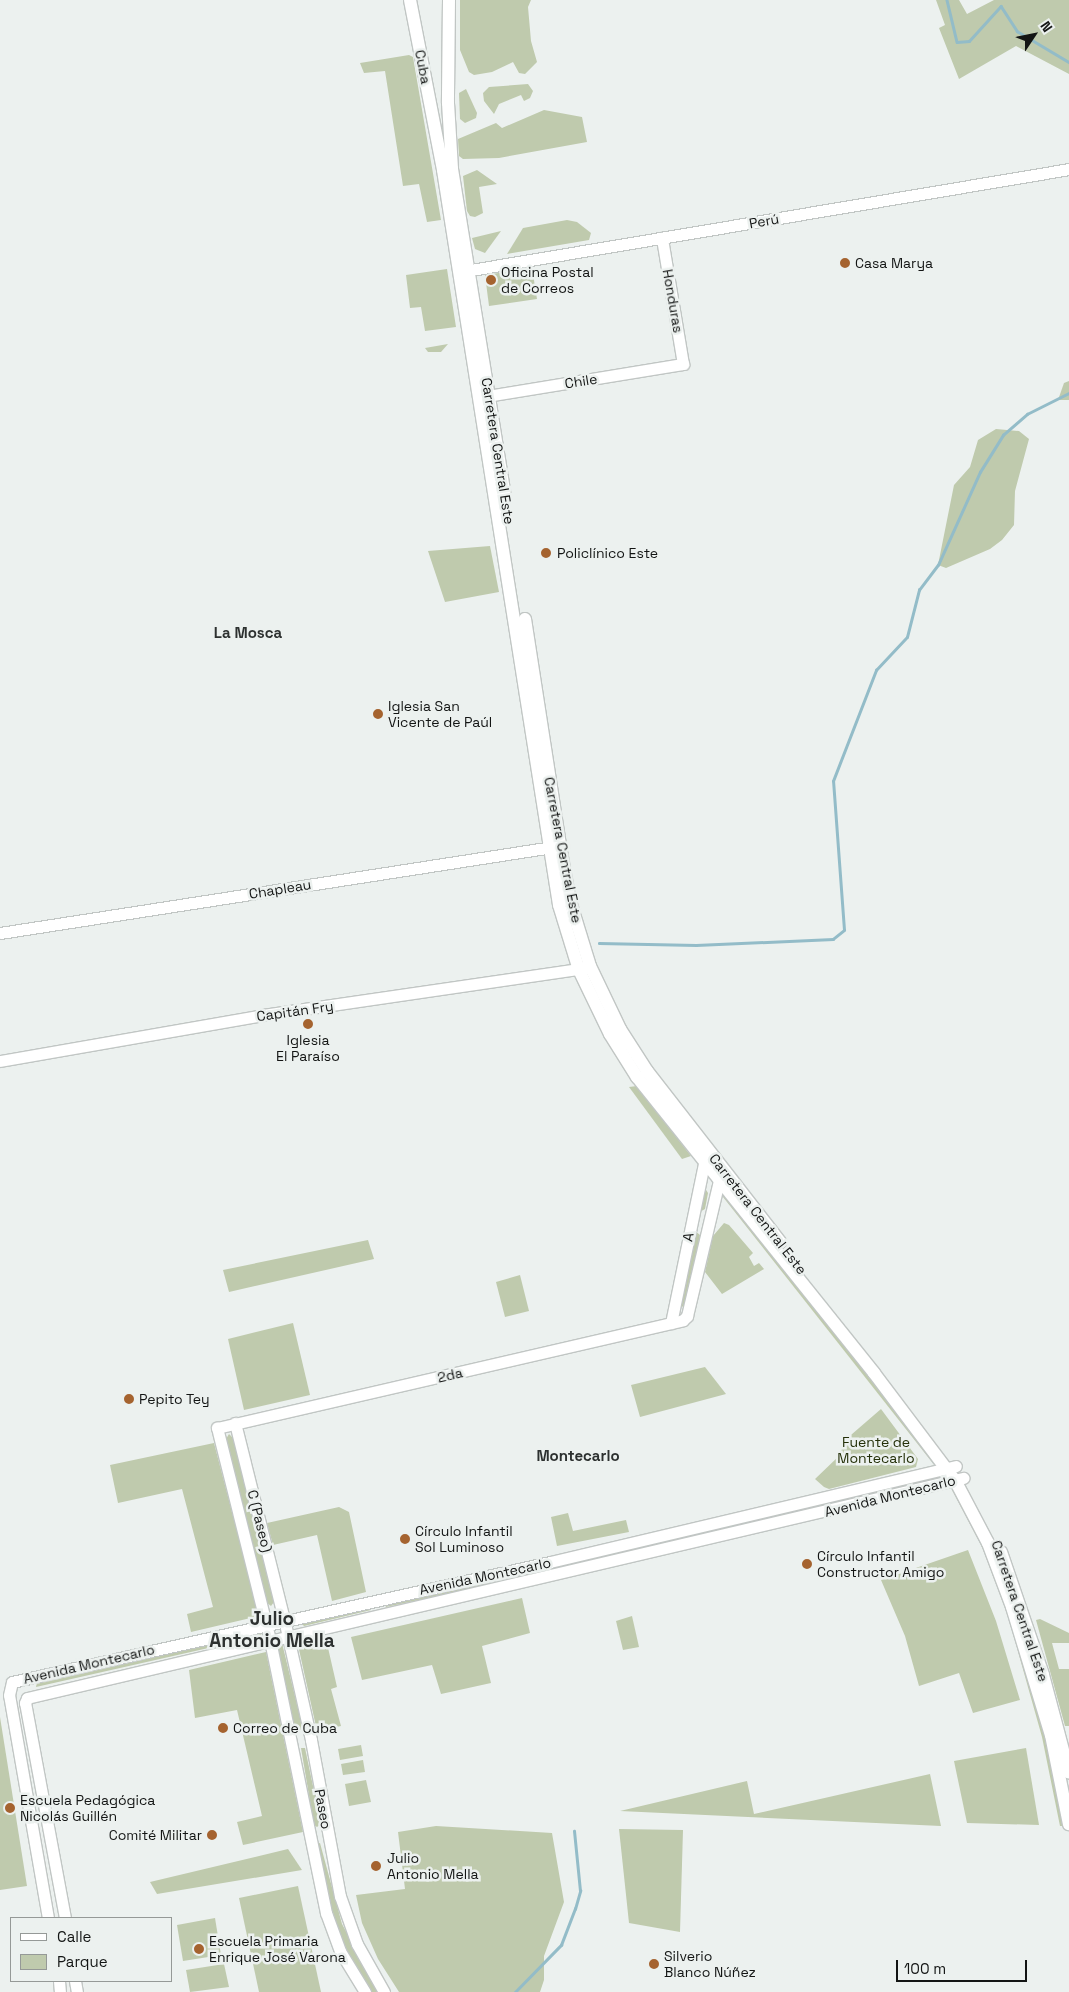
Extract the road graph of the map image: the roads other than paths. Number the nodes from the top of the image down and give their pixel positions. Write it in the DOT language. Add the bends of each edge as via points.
graph roads {
  1 [pos="410,0"];
  2 [pos="449,0"];
  3 [pos="448,84"];
  4 [pos="427,88"];
  5 [pos="448,103"];
  6 [pos="431,106"];
  7 [pos="436,133"];
  8 [pos="1069,170"];
  9 [pos="662,238"];
  10 [pos="469,270"];
  11 [pos="683,364"];
  12 [pos="485,397"];
  13 [pos="555,847"];
  14 [pos="0,933"];
  15 [pos="585,968"];
  16 [pos="0,1061"];
  17 [pos="705,1156"];
  18 [pos="720,1175"];
  19 [pos="683,1320"];
  20 [pos="671,1323"];
  21 [pos="235,1424"];
  22 [pos="217,1428"];
  23 [pos="952,1467"];
  24 [pos="960,1480"];
  25 [pos="284,1619"];
  26 [pos="266,1623"];
  27 [pos="288,1636"];
  28 [pos="270,1640"];
  29 [pos="1069,1773"];
  30 [pos="1069,1824"];
  31 [pos="48,1917"];
  32 [pos="64,1917"];
  33 [pos="365,1992"];
  34 [pos="384,1992"];
  1 -- 4 [label="main road, Cuba"];
  2 -- 3 [label="main road, Carretera Central Este"];
  3 -- 4 [label="main road"];
  3 -- 5 [label="main road, Carretera Central Este"];
  4 -- 6 [label="main road, Cuba"];
  5 -- 6 [label="main road"];
  5 -- 10 [label="main road, Carretera Central Este" via="452,169"];
  6 -- 7 [label="main road, Cuba"];
  7 -- 10 [label="main road, Carretera Central Este"];
  8 -- 9 [label="street, Perú"];
  9 -- 10 [label="street, Perú"];
  9 -- 11 [label="street, Honduras"];
  10 -- 12 [label="main road, Carretera Central Este"];
  11 -- 12 [label="street, Chile"];
  12 -- 13 [label="main road, Carretera Central Este"];
  13 -- 14 [label="street, Chapleau"];
  13 -- 15 [label="main road, Carretera Central Este" via="559,905"];
  15 -- 16 [label="street, Capitán Fry" via="263,1015"];
  15 -- 17 [label="main road, Carretera Central Este" via="625,1058"];
  17 -- 18 [label="main road, Carretera Central Este"];
  17 -- 20 [label="street, A"];
  18 -- 19 [label="street, A" via="688,1316"];
  18 -- 23 [label="main road, Carretera Central Este"];
  19 -- 20 [label="street, 2da"];
  20 -- 21 [label="street, 2da"];
  21 -- 22 [label="street, 2da"];
  21 -- 25 [label="street, C (Paseo)"];
  22 -- 26 [label="street, C (Paseo)"];
  23 -- 24 [label="main road, Carretera Central Este"];
  23 -- 25 [label="street, Avenida Montecarlo" via="542,1564"];
  24 -- 27 [label="street, Avenida Montecarlo"];
  24 -- 29 [label="main road, Carretera Central Este" via="995,1539 1016,1591"];
  24 -- 30 [label="main road, Carretera Central Este" via="1012,1607 1051,1735"];
  25 -- 26 [label="street, Avenida Montecarlo"];
  25 -- 27 [label="street, Paseo"];
  26 -- 28 [label="street, Paseo"];
  26 -- 31 [label="street, Avenida Montecarlo" via="12,1682 9,1695"];
  27 -- 28 [label="street, Avenida Montecarlo"];
  27 -- 34 [label="street, Paseo" via="340,1896 357,1944"];
  28 -- 32 [label="street, Avenida Montecarlo" via="27,1698 25,1703"];
  28 -- 33 [label="street, Paseo" via="326,1913 340,1951"];
}
